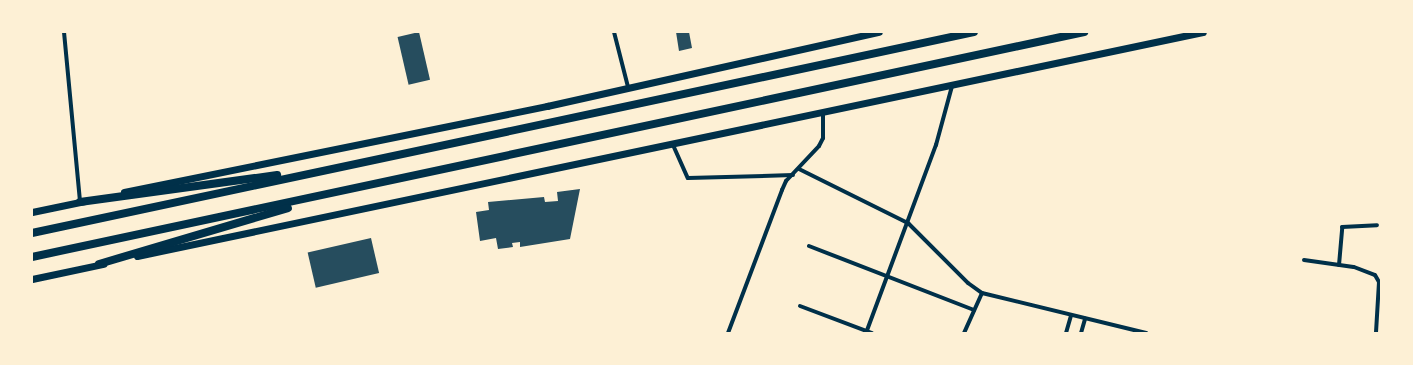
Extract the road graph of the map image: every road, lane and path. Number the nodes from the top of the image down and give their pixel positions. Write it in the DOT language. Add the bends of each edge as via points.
graph roads {
  1 [pos="64,32"];
  2 [pos="614,32"];
  3 [pos="880,32"];
  4 [pos="974,32"];
  5 [pos="1084,32"];
  6 [pos="1203,32"];
  7 [pos="952,86"];
  8 [pos="628,87"];
  9 [pos="823,113"];
  10 [pos="673,145"];
  11 [pos="336,167"];
  12 [pos="799,169"];
  13 [pos="793,175"];
  14 [pos="343,192"];
  15 [pos="80,202"];
  16 [pos="32,212"];
  17 [pos="908,223"];
  18 [pos="1377,225"];
  19 [pos="32,233"];
  20 [pos="809,246"];
  21 [pos="32,257"];
  22 [pos="1304,260"];
  23 [pos="99,264"];
  24 [pos="1339,265"];
  25 [pos="886,276"];
  26 [pos="32,279"];
  27 [pos="982,293"];
  28 [pos="800,306"];
  29 [pos="974,310"];
  30 [pos="1071,316"];
  31 [pos="1085,319"];
  32 [pos="867,332"];
  33 [pos="728,333"];
  34 [pos="872,333"];
  35 [pos="964,333"];
  36 [pos="1066,333"];
  37 [pos="1081,333"];
  38 [pos="1146,333"];
  39 [pos="1376,333"];
  1 -- 15 [label="street"];
  2 -- 8 [label="street"];
  3 -- 8 [label="main road"];
  4 -- 11 [label="highway"];
  5 -- 14 [label="highway"];
  6 -- 7 [label="main road"];
  7 -- 9 [label="main road"];
  7 -- 17 [label="street" via="936,145"];
  8 -- 15 [label="main road"];
  9 -- 10 [label="main road"];
  9 -- 12 [label="street" via="823,138"];
  10 -- 13 [label="street" via="688,178"];
  10 -- 23 [label="main road"];
  11 -- 15 [label="highway"];
  11 -- 19 [label="highway"];
  12 -- 13 [label="street"];
  12 -- 17 [label="street"];
  13 -- 33 [label="street" via="782,190"];
  14 -- 21 [label="highway"];
  14 -- 23 [label="highway"];
  15 -- 16 [label="main road"];
  17 -- 25 [label="street"];
  17 -- 27 [label="street" via="968,283"];
  18 -- 24 [label="street" via="1342,227"];
  20 -- 25 [label="street"];
  22 -- 24 [label="street"];
  23 -- 26 [label="main road"];
  24 -- 39 [label="street" via="1371,272 1379,280"];
  25 -- 29 [label="street"];
  25 -- 32 [label="street"];
  27 -- 29 [label="street"];
  27 -- 30 [label="street"];
  28 -- 32 [label="street"];
  29 -- 35 [label="street"];
  30 -- 31 [label="street"];
  30 -- 36 [label="street"];
  31 -- 37 [label="street"];
  31 -- 38 [label="street"];
  32 -- 34 [label="street"];
}
